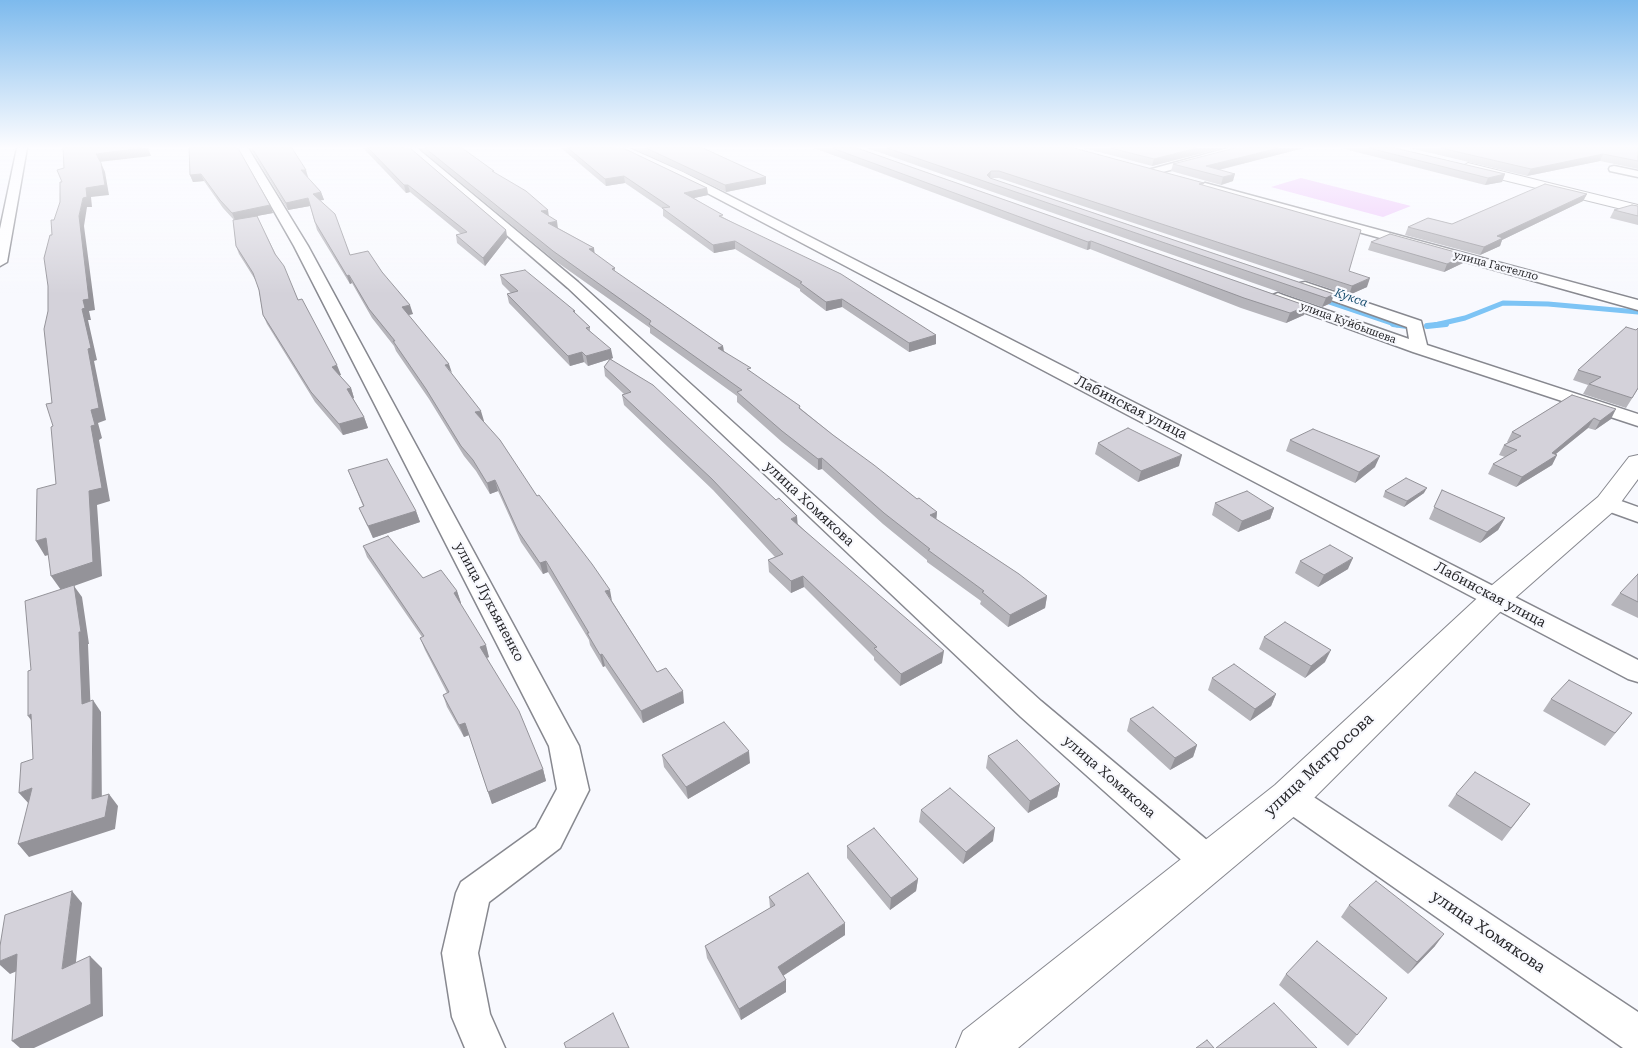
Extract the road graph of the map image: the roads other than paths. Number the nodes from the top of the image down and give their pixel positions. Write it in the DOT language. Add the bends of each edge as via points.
graph roads {
  1 [pos="13,197"];
  2 [pos="272,197"];
  3 [pos="468,197"];
  4 [pos="724,197"];
  5 [pos="1243,197"];
  6 [pos="1592,197"];
  7 [pos="1638,208"];
  8 [pos="0,262"];
  9 [pos="1292,282"];
  10 [pos="1261,292"];
  11 [pos="1638,305"];
  12 [pos="1419,348"];
  13 [pos="1638,420"];
  14 [pos="1638,462"];
  15 [pos="1622,509"];
  16 [pos="1496,598"];
  17 [pos="1638,672"];
  18 [pos="1289,797"];
  19 [pos="1208,862"];
  20 [pos="1638,1034"];
  21 [pos="485,1048"];
  22 [pos="980,1048"];
  1 -- 8 [label="street"];
  2 -- 21 [label="street, улица Лукьяненко" via="301,246 564,746 573,790 548,838 472,893 460,953 471,1017"];
  3 -- 19 [label="street, улица Хомякова" via="573,285 1031,709"];
  4 -- 16 [label="street, Лабинская улица"];
  5 -- 11 [label="street, улица Гастелло"];
  6 -- 7 [label="street"];
  9 -- 12 [label="street, улица Куйбышева" via="1415,324"];
  10 -- 12 [label="street, улица Куйбышева"];
  12 -- 13 [label="street, улица Куйбышева"];
  14 -- 15 [label="street, улица Матросова"];
  15 -- 16 [label="street, улица Матросова"];
  16 -- 17 [label="street, Лабинская улица"];
  16 -- 18 [label="street, улица Матросова"];
  18 -- 19 [label="street, улица Матросова"];
  18 -- 20 [label="street, улица Хомякова"];
  19 -- 22 [label="street, улица Матросова"];
}
